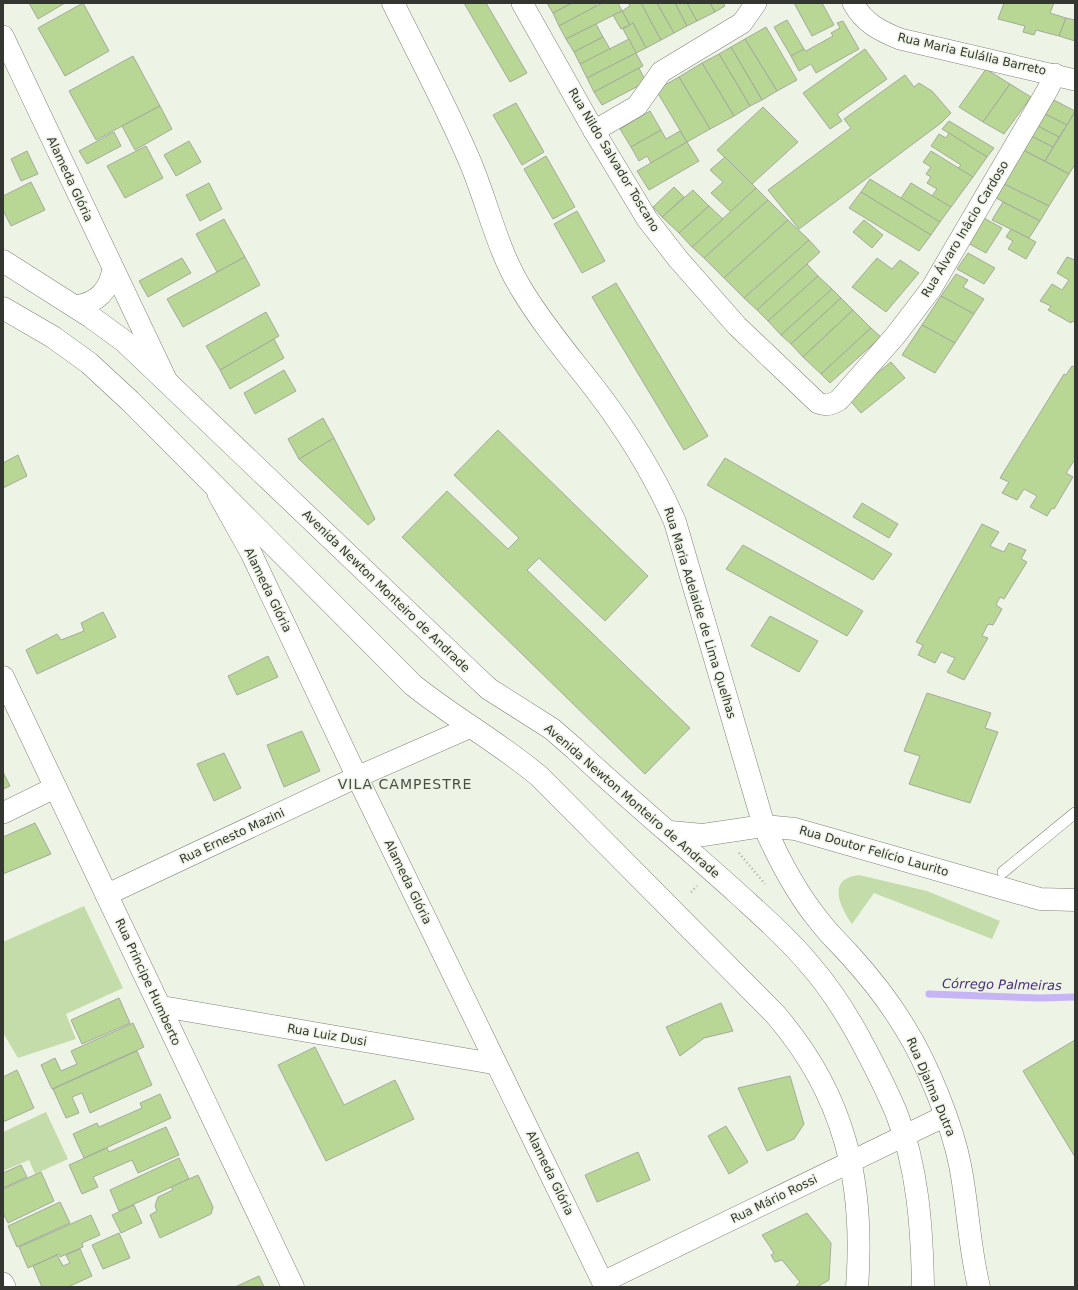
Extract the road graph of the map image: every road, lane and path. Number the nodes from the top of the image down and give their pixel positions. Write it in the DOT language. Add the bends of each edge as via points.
graph roads {
  1 [pos="393,3"];
  2 [pos="522,3"];
  3 [pos="756,3"];
  4 [pos="853,3"];
  5 [pos="3,36"];
  6 [pos="1055,74"];
  7 [pos="1075,80"];
  8 [pos="594,131"];
  9 [pos="3,261"];
  10 [pos="113,269"];
  11 [pos="75,306"];
  12 [pos="3,308"];
  13 [pos="166,380"];
  14 [pos="825,405"];
  15 [pos="209,478"];
  16 [pos="3,677"];
  17 [pos="471,728"];
  18 [pos="357,777"];
  19 [pos="56,787"];
  20 [pos="3,813"];
  21 [pos="1075,813"];
  22 [pos="764,826"];
  23 [pos="670,832"];
  24 [pos="738,851"];
  25 [pos="1003,872"];
  26 [pos="770,889"];
  27 [pos="106,895"];
  28 [pos="802,898"];
  29 [pos="1075,900"];
  30 [pos="159,1006"];
  31 [pos="496,1064"];
  32 [pos="945,1116"];
  33 [pos="904,1136"];
  34 [pos="851,1160"];
  35 [pos="3,1283"];
  36 [pos="604,1284"];
  37 [pos="5,1287"];
  38 [pos="293,1287"];
  39 [pos="857,1287"];
  40 [pos="923,1287"];
  41 [pos="978,1287"];
  1 -- 22 [label="main road, Rua Maria Adelaide de Lima Quelhas" via="459,135 521,289 600,396 661,489 675,522"];
  2 -- 8 [label="street, Rua Nildo Salvador Toscano"];
  3 -- 8 [label="street" via="742,23 661,72 637,106"];
  4 -- 6 [label="street, Rua Maria Eulália Barreto" via="870,24 900,39"];
  5 -- 10 [label="street, Alameda Glória"];
  6 -- 7 [label="street, Rua Maria Eulália Barreto"];
  6 -- 14 [label="street, Rua Álvaro Inâcio Cardoso" via="931,288 895,336 839,400"];
  8 -- 14 [label="street, Rua Nildo Salvador Toscano" via="647,219 678,259 738,326 818,403"];
  9 -- 11 [label="main road, Avenida Newton Monteiro de Andrade"];
  10 -- 11 [label="street" via="108,285 99,298 88,304"];
  10 -- 13 [label="street, Alameda Glória"];
  11 -- 13 [label="main road, Avenida Newton Monteiro de Andrade" via="124,341"];
  12 -- 15 [label="main road" via="53,337 89,363"];
  13 -- 23 [label="main road, Avenida Newton Monteiro de Andrade" via="494,693 552,729"];
  15 -- 17 [label="main road" via="413,685"];
  15 -- 18 [label="street, Alameda Glória" via="251,553"];
  16 -- 19 [label="main road, Rua Principe Humberto"];
  17 -- 18 [label="street, Rua Ernesto Mazini"];
  17 -- 34 [label="main road" via="519,760 540,778 776,1014 817,1070 835,1110"];
  18 -- 27 [label="street, Rua Ernesto Mazini"];
  18 -- 31 [label="street, Alameda Glória"];
  19 -- 20 [label="street"];
  19 -- 27 [label="main road, Rua Principe Humberto"];
  21 -- 25 [label="lane"];
  22 -- 23 [label="main road, Rua Doutor Felício Laurito" via="703,835"];
  22 -- 28 [label="main road, Rua Maria Adelaide de Lima Quelhas"];
  22 -- 29 [label="main road, Rua Doutor Felício Laurito" via="808,832 1040,899"];
  23 -- 33 [label="main road, Avenida Newton Monteiro de Andrade" via="810,964 852,1024 874,1065"];
  24 -- 26 [label="path"];
  27 -- 30 [label="main road, Rua Principe Humberto"];
  28 -- 32 [label="main road, Rua Djalma Dutra" via="820,923 878,989 904,1027 921,1059"];
  30 -- 31 [label="street, Rua Luiz Dusi"];
  30 -- 38 [label="main road, Rua Principe Humberto"];
  31 -- 36 [label="street, Alameda Glória"];
  32 -- 33 [label="street, Rua Mário Rossi"];
  32 -- 41 [label="main road, Rua Djalma Dutra" via="960,1165"];
  33 -- 34 [label="street, Rua Mário Rossi"];
  33 -- 40 [label="main road, Avenida Newton Monteiro de Andrade" via="918,1200"];
  34 -- 36 [label="street, Rua Mário Rossi"];
  34 -- 39 [label="main road" via="858,1220"];
  35 -- 37 [label="street"];
}
